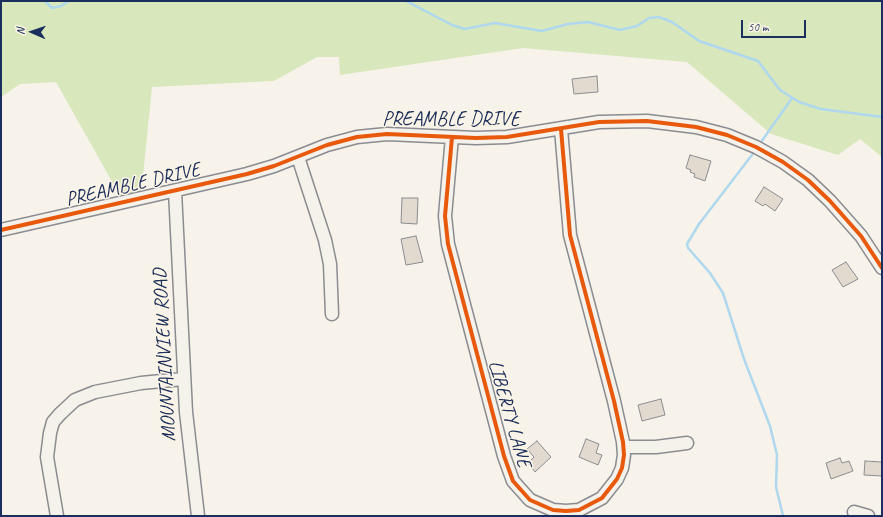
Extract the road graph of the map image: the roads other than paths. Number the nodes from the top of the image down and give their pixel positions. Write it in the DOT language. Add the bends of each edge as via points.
graph roads {
  1 [pos="560,129"];
  2 [pos="452,137"];
  3 [pos="298,157"];
  4 [pos="175,191"];
  5 [pos="1,230"];
  6 [pos="882,268"];
  7 [pos="332,314"];
  8 [pos="183,379"];
  9 [pos="687,443"];
  10 [pos="624,447"];
  11 [pos="854,512"];
  12 [pos="57,516"];
  13 [pos="198,516"];
  14 [pos="868,516"];
  1 -- 2 [label="street, PREAMBLE DRIVE" via="507,137"];
  1 -- 6 [label="street, PREAMBLE DRIVE" via="615,121 653,121 711,131 749,144 783,162 820,190 861,236"];
  1 -- 10 [label="street, LIBERTY LANE" via="573,249"];
  2 -- 3 [label="street, PREAMBLE DRIVE" via="373,135 343,140"];
  2 -- 10 [label="street, LIBERTY LANE" via="445,216 448,244 504,456 513,481 530,500 541,506 553,510 579,510 591,505 610,490 622,468"];
  3 -- 4 [label="street, PREAMBLE DRIVE" via="254,172"];
  3 -- 7 [label="street" via="325,240 330,264"];
  4 -- 5 [label="street, PREAMBLE DRIVE"];
  4 -- 8 [label="street, MOUNTAINVIEW ROAD"];
  8 -- 12 [label="street" via="141,382 95,392 75,400 60,414 50,433 47,456"];
  8 -- 13 [label="street, MOUNTAINVIEW ROAD"];
  9 -- 10 [label="street" via="656,447"];
  11 -- 14 [label="street"];
}
